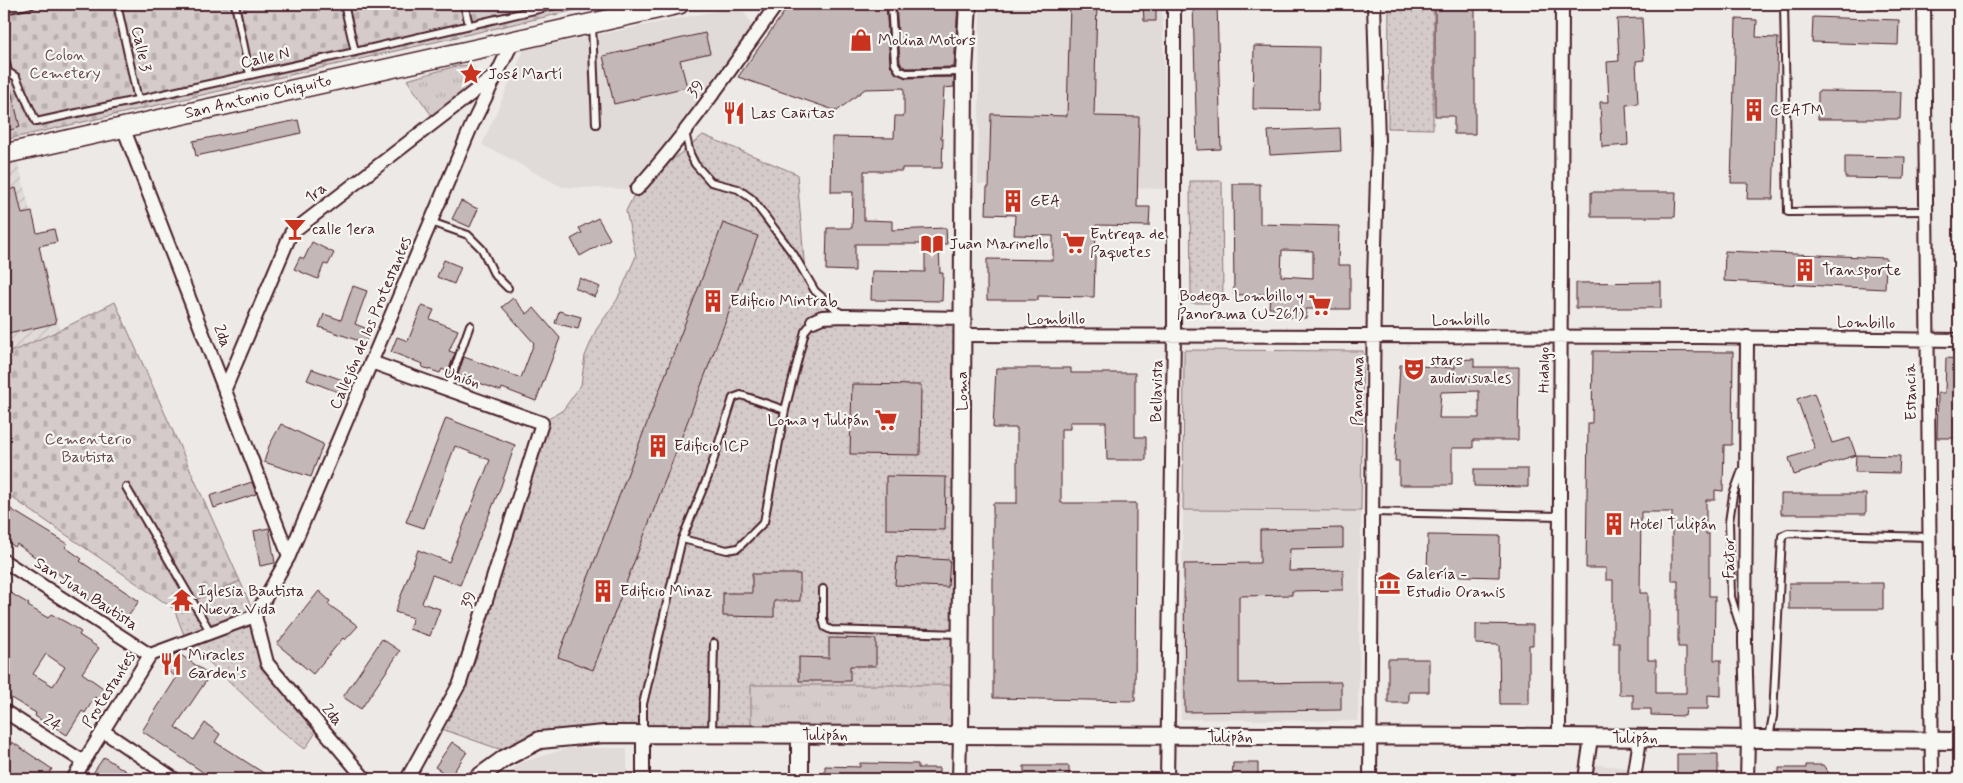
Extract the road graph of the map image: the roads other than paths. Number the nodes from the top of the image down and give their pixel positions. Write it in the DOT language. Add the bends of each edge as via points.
graph roads {
  1 [pos="32,4"];
  2 [pos="117,4"];
  3 [pos="235,4"];
  4 [pos="344,4"];
  5 [pos="464,4"];
  6 [pos="560,4"];
  7 [pos="679,4"];
  8 [pos="777,4"];
  9 [pos="890,4"];
  10 [pos="968,4"];
  11 [pos="1174,4"];
  12 [pos="1374,4"];
  13 [pos="1562,4"];
  14 [pos="1784,4"];
  15 [pos="1924,4"];
  16 [pos="4,10"];
  17 [pos="592,23"];
  18 [pos="468,25"];
  19 [pos="513,41"];
  20 [pos="355,52"];
  21 [pos="4,54"];
  22 [pos="964,72"];
  23 [pos="6,73"];
  24 [pos="250,75"];
  25 [pos="495,76"];
  26 [pos="138,100"];
  27 [pos="596,124"];
  28 [pos="123,127"];
  29 [pos="685,132"];
  30 [pos="4,154"];
  31 [pos="637,189"];
  32 [pos="1926,211"];
  33 [pos="431,222"];
  34 [pos="508,288"];
  35 [pos="844,316"];
  36 [pos="963,318"];
  37 [pos="813,321"];
  38 [pos="470,325"];
  39 [pos="963,335"];
  40 [pos="1174,335"];
  41 [pos="1374,336"];
  42 [pos="1560,336"];
  43 [pos="1747,337"];
  44 [pos="1926,340"];
  45 [pos="1959,340"];
  46 [pos="372,362"];
  47 [pos="225,389"];
  48 [pos="447,390"];
  49 [pos="786,410"];
  50 [pos="542,423"];
  51 [pos="126,487"];
  52 [pos="1373,512"];
  53 [pos="1559,516"];
  54 [pos="1929,537"];
  55 [pos="682,539"];
  56 [pos="289,556"];
  57 [pos="4,560"];
  58 [pos="823,588"];
  59 [pos="255,616"];
  60 [pos="211,633"];
  61 [pos="961,634"];
  62 [pos="714,643"];
  63 [pos="150,655"];
  64 [pos="4,711"];
  65 [pos="103,731"];
  66 [pos="643,734"];
  67 [pos="712,734"];
  68 [pos="800,735"];
  69 [pos="960,736"];
  70 [pos="1168,736"];
  71 [pos="1371,737"];
  72 [pos="1559,737"];
  73 [pos="1591,738"];
  74 [pos="1640,738"];
  75 [pos="1748,739"];
  76 [pos="1768,739"];
  77 [pos="1932,741"];
  78 [pos="1959,741"];
  79 [pos="84,762"];
  80 [pos="73,779"];
  81 [pos="174,779"];
  82 [pos="365,779"];
  83 [pos="407,779"];
  84 [pos="476,779"];
  85 [pos="643,779"];
  86 [pos="800,779"];
  87 [pos="959,779"];
  88 [pos="1167,779"];
  89 [pos="1370,779"];
  90 [pos="1585,779"];
  91 [pos="1634,779"];
  92 [pos="1747,779"];
  93 [pos="1932,779"];
  1 -- 16 [label="lane"];
  2 -- 26 [label="lane, Calle 3"];
  3 -- 24 [label="lane"];
  4 -- 20 [label="lane"];
  5 -- 18 [label="lane"];
  6 -- 18 [label="lane, Calle N"];
  7 -- 17 [label="main road, San Antonio Chiquito"];
  8 -- 29 [label="street, 39"];
  9 -- 22 [label="lane" via="895,64 899,70 906,73"];
  10 -- 22 [label="street, Loma"];
  11 -- 40 [label="street, Bellavista"];
  12 -- 41 [label="street, Panorama" via="1378,142"];
  13 -- 42 [label="street, Hidalgo" via="1563,275"];
  14 -- 32 [label="lane" via="1788,212"];
  15 -- 32 [label="street, Estancia"];
  17 -- 19 [label="main road, San Antonio Chiquito"];
  17 -- 27 [label="lane"];
  18 -- 20 [label="lane, Calle N"];
  19 -- 25 [label="street, Callejón de los Protestantes"];
  19 -- 28 [label="main road, San Antonio Chiquito"];
  20 -- 24 [label="lane, Calle N"];
  21 -- 23 [label="lane"];
  22 -- 36 [label="street, Loma"];
  23 -- 26 [label="lane, Calle N" via="16,77 36,122"];
  24 -- 26 [label="lane, Calle N"];
  25 -- 33 [label="street, Callejón de los Protestantes"];
  25 -- 47 [label="street, 1ra" via="291,233"];
  28 -- 30 [label="main road, San Antonio Chiquito"];
  28 -- 47 [label="street, 2da"];
  29 -- 31 [label="street, 39"];
  29 -- 35 [label="lane" via="695,164 711,182 738,188 752,199 794,255 815,291"];
  32 -- 44 [label="street, Estancia"];
  33 -- 34 [label="lane" via="468,235 482,249 494,274"];
  33 -- 46 [label="street, Callejón de los Protestantes"];
  35 -- 36 [label="street"];
  35 -- 37 [label="street" via="822,317"];
  36 -- 39 [label="street, Loma"];
  37 -- 49 [label="lane" via="805,331"];
  38 -- 48 [label="lane"];
  39 -- 40 [label="street, Lombillo"];
  39 -- 61 [label="street, Loma"];
  40 -- 41 [label="street, Lombillo"];
  40 -- 70 [label="street, Bellavista"];
  41 -- 42 [label="street, Lombillo"];
  41 -- 52 [label="street, Panorama"];
  42 -- 43 [label="street, Lombillo"];
  42 -- 53 [label="street, Hidalgo"];
  43 -- 44 [label="street, Lombillo"];
  43 -- 75 [label="street, Factor" via="1745,642"];
  44 -- 45 [label="street, Lombillo"];
  44 -- 54 [label="street, Estancia"];
  46 -- 48 [label="street, Unión"];
  46 -- 56 [label="street, Callejón de los Protestantes"];
  47 -- 56 [label="street, 2da"];
  48 -- 50 [label="street, Unión"];
  49 -- 55 [label="lane" via="741,395 733,398 709,474"];
  49 -- 55 [label="lane" via="764,522 759,529 738,548 727,550"];
  50 -- 83 [label="street, 39" via="460,683"];
  51 -- 60 [label="lane"];
  52 -- 53 [label="lane"];
  52 -- 71 [label="street, Panorama"];
  53 -- 72 [label="street, Hidalgo"];
  54 -- 76 [label="lane" via="1788,533 1782,536 1773,716"];
  54 -- 77 [label="street, Estancia"];
  55 -- 66 [label="lane" via="643,704"];
  56 -- 59 [label="street, Callejón de los Protestantes"];
  57 -- 63 [label="street, San Juan Bautista"];
  58 -- 61 [label="lane" via="822,620 831,630"];
  59 -- 60 [label="street, Protestantes"];
  59 -- 82 [label="street, 2da" via="267,663"];
  60 -- 63 [label="street, Protestantes"];
  61 -- 69 [label="street, Loma"];
  62 -- 67 [label="lane"];
  63 -- 65 [label="street, Protestantes"];
  64 -- 79 [label="street, 24"];
  65 -- 79 [label="street, Protestantes"];
  65 -- 81 [label="street"];
  66 -- 67 [label="street, Tulipán"];
  66 -- 84 [label="street, Tulipán" via="540,740"];
  66 -- 85 [label="street"];
  67 -- 68 [label="street, Tulipán"];
  68 -- 69 [label="street, Tulipán"];
  68 -- 86 [label="street"];
  69 -- 70 [label="street, Tulipán"];
  69 -- 87 [label="street, Loma"];
  70 -- 71 [label="street, Tulipán"];
  70 -- 88 [label="street, Bellavista"];
  71 -- 72 [label="street, Tulipán"];
  71 -- 89 [label="street, Panorama"];
  72 -- 73 [label="street, Tulipán"];
  73 -- 74 [label="street, Tulipán"];
  73 -- 90 [label="street"];
  74 -- 75 [label="street, Tulipán"];
  74 -- 91 [label="street"];
  75 -- 76 [label="street, Tulipán"];
  75 -- 92 [label="street, Factor"];
  76 -- 77 [label="street, Tulipán"];
  77 -- 78 [label="street, Tulipán"];
  77 -- 93 [label="street, Estancia"];
  79 -- 80 [label="street, Protestantes"];
}
